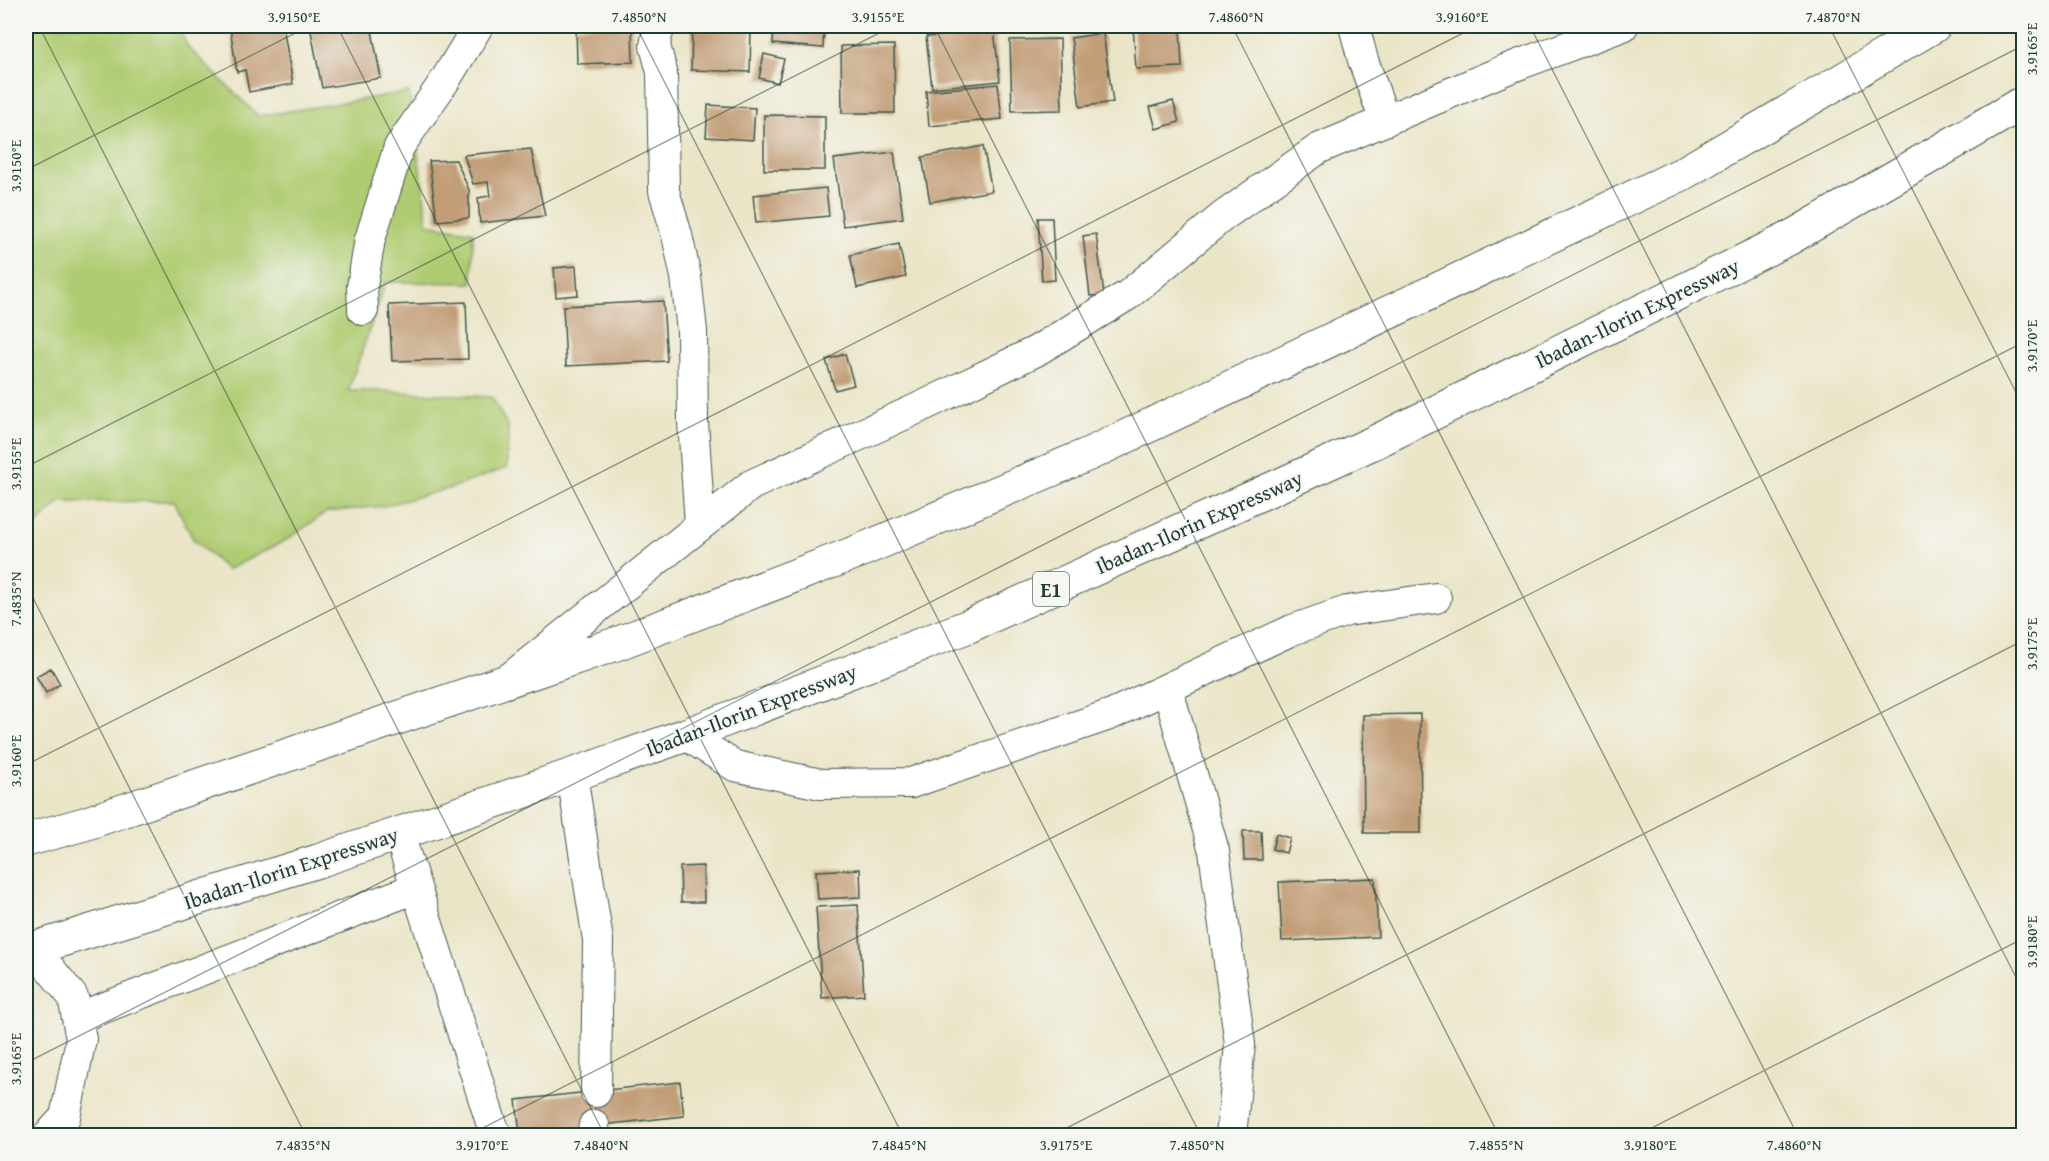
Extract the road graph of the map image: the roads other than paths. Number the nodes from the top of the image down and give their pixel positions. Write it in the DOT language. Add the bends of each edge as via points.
graph roads {
  1 [pos="478,26"];
  2 [pos="661,26"];
  3 [pos="1354,26"];
  4 [pos="1623,26"];
  5 [pos="1934,26"];
  6 [pos="1557,37"];
  7 [pos="2024,102"];
  8 [pos="1384,121"];
  9 [pos="363,310"];
  10 [pos="700,525"];
  11 [pos="1436,598"];
  12 [pos="506,681"];
  13 [pos="1168,690"];
  14 [pos="686,735"];
  15 [pos="572,775"];
  16 [pos="399,834"];
  17 [pos="26,840"];
  18 [pos="416,888"];
  19 [pos="30,950"];
  20 [pos="77,1018"];
  21 [pos="596,1092"];
  22 [pos="63,1129"];
  23 [pos="497,1136"];
  24 [pos="1231,1136"];
  1 -- 9 [label="street" via="399,147 369,238"];
  2 -- 10 [label="street" via="655,46 662,72 664,191 686,277 692,331"];
  3 -- 8 [label="street"];
  4 -- 6 [label="street"];
  5 -- 12 [label="highway" via="1682,174 1089,454 857,552 616,644"];
  6 -- 8 [label="street" via="1507,69"];
  7 -- 14 [label="highway, Ibadan-Ilorin Expressway / E1" via="1788,239 1375,442 969,626"];
  8 -- 10 [label="street" via="1318,149 1222,217 1128,295 1036,351 751,485"];
  10 -- 12 [label="street"];
  11 -- 13 [label="street" via="1347,611 1292,630"];
  12 -- 17 [label="highway" via="84,824"];
  13 -- 14 [label="street" via="1113,714 911,783 821,784 735,766"];
  13 -- 24 [label="street" via="1214,851 1240,1044"];
  14 -- 15 [label="highway, Ibadan-Ilorin Expressway / E1"];
  15 -- 16 [label="highway, Ibadan-Ilorin Expressway / E1"];
  15 -- 21 [label="street" via="598,940"];
  16 -- 18 [label="street"];
  16 -- 19 [label="highway, Ibadan-Ilorin Expressway / E1"];
  18 -- 20 [label="street"];
  18 -- 23 [label="street"];
  19 -- 20 [label="street" via="73,996"];
  20 -- 22 [label="street" via="81,1039"];
}
